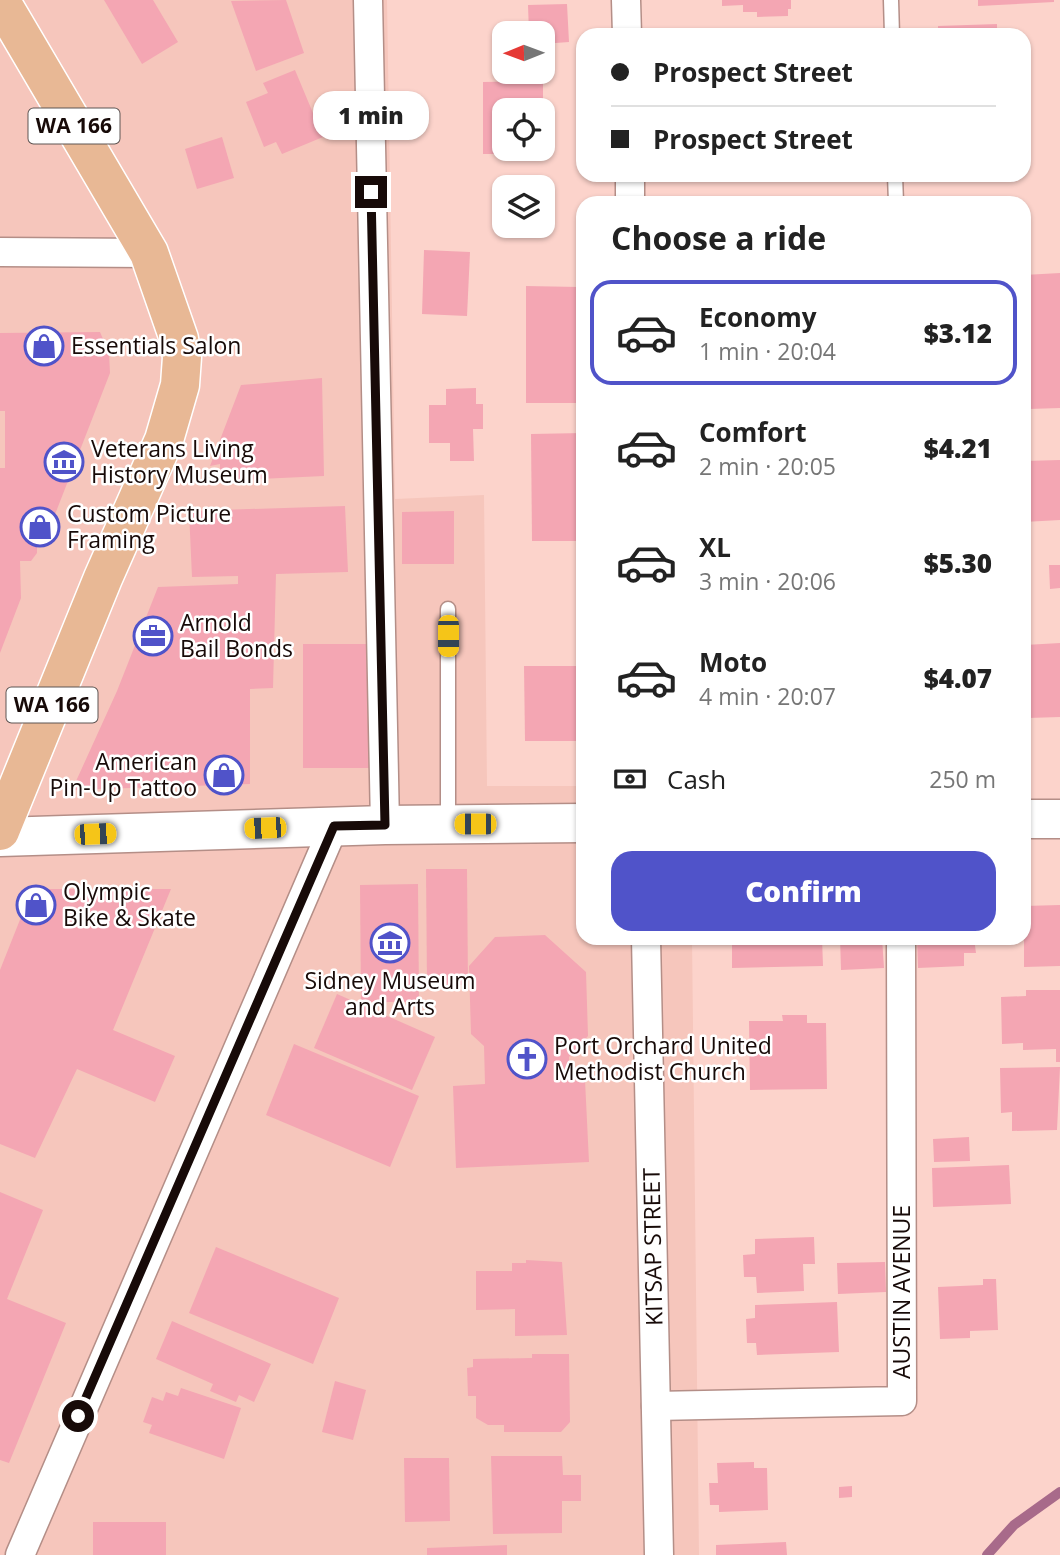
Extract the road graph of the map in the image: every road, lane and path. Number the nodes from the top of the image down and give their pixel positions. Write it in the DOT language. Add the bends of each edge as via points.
graph roads {
  1 [pos="0,0"];
  2 [pos="368,0"];
  3 [pos="626,0"];
  4 [pos="891,0"];
  5 [pos="627,28"];
  6 [pos="892,28"];
  7 [pos="0,252"];
  8 [pos="149,253"];
  9 [pos="448,609"];
  10 [pos="1031,819"];
  11 [pos="1060,819"];
  12 [pos="576,823"];
  13 [pos="448,824"];
  14 [pos="385,825"];
  15 [pos="334,826"];
  16 [pos="0,831"];
  17 [pos="0,837"];
  18 [pos="646,945"];
  19 [pos="901,945"];
  20 [pos="656,1406"];
  21 [pos="20,1555"];
  22 [pos="659,1555"];
  1 -- 8 [label="main road, WA 166"];
  2 -- 14 [label="street"];
  3 -- 5 [label="street"];
  4 -- 6 [label="lane"];
  7 -- 8 [label="street"];
  8 -- 16 [label="main road, WA 166" via="179,339 180,384 164,440"];
  9 -- 13 [label="lane"];
  10 -- 11 [label="main road"];
  12 -- 13 [label="main road"];
  13 -- 14 [label="main road"];
  14 -- 15 [label="main road"];
  15 -- 17 [label="main road"];
  15 -- 21 [label="street"];
  18 -- 20 [label="street, KITSAP STREET"];
  19 -- 20 [label="street, AUSTIN AVENUE" via="902,1401"];
  20 -- 22 [label="street, KITSAP STREET"];
}
